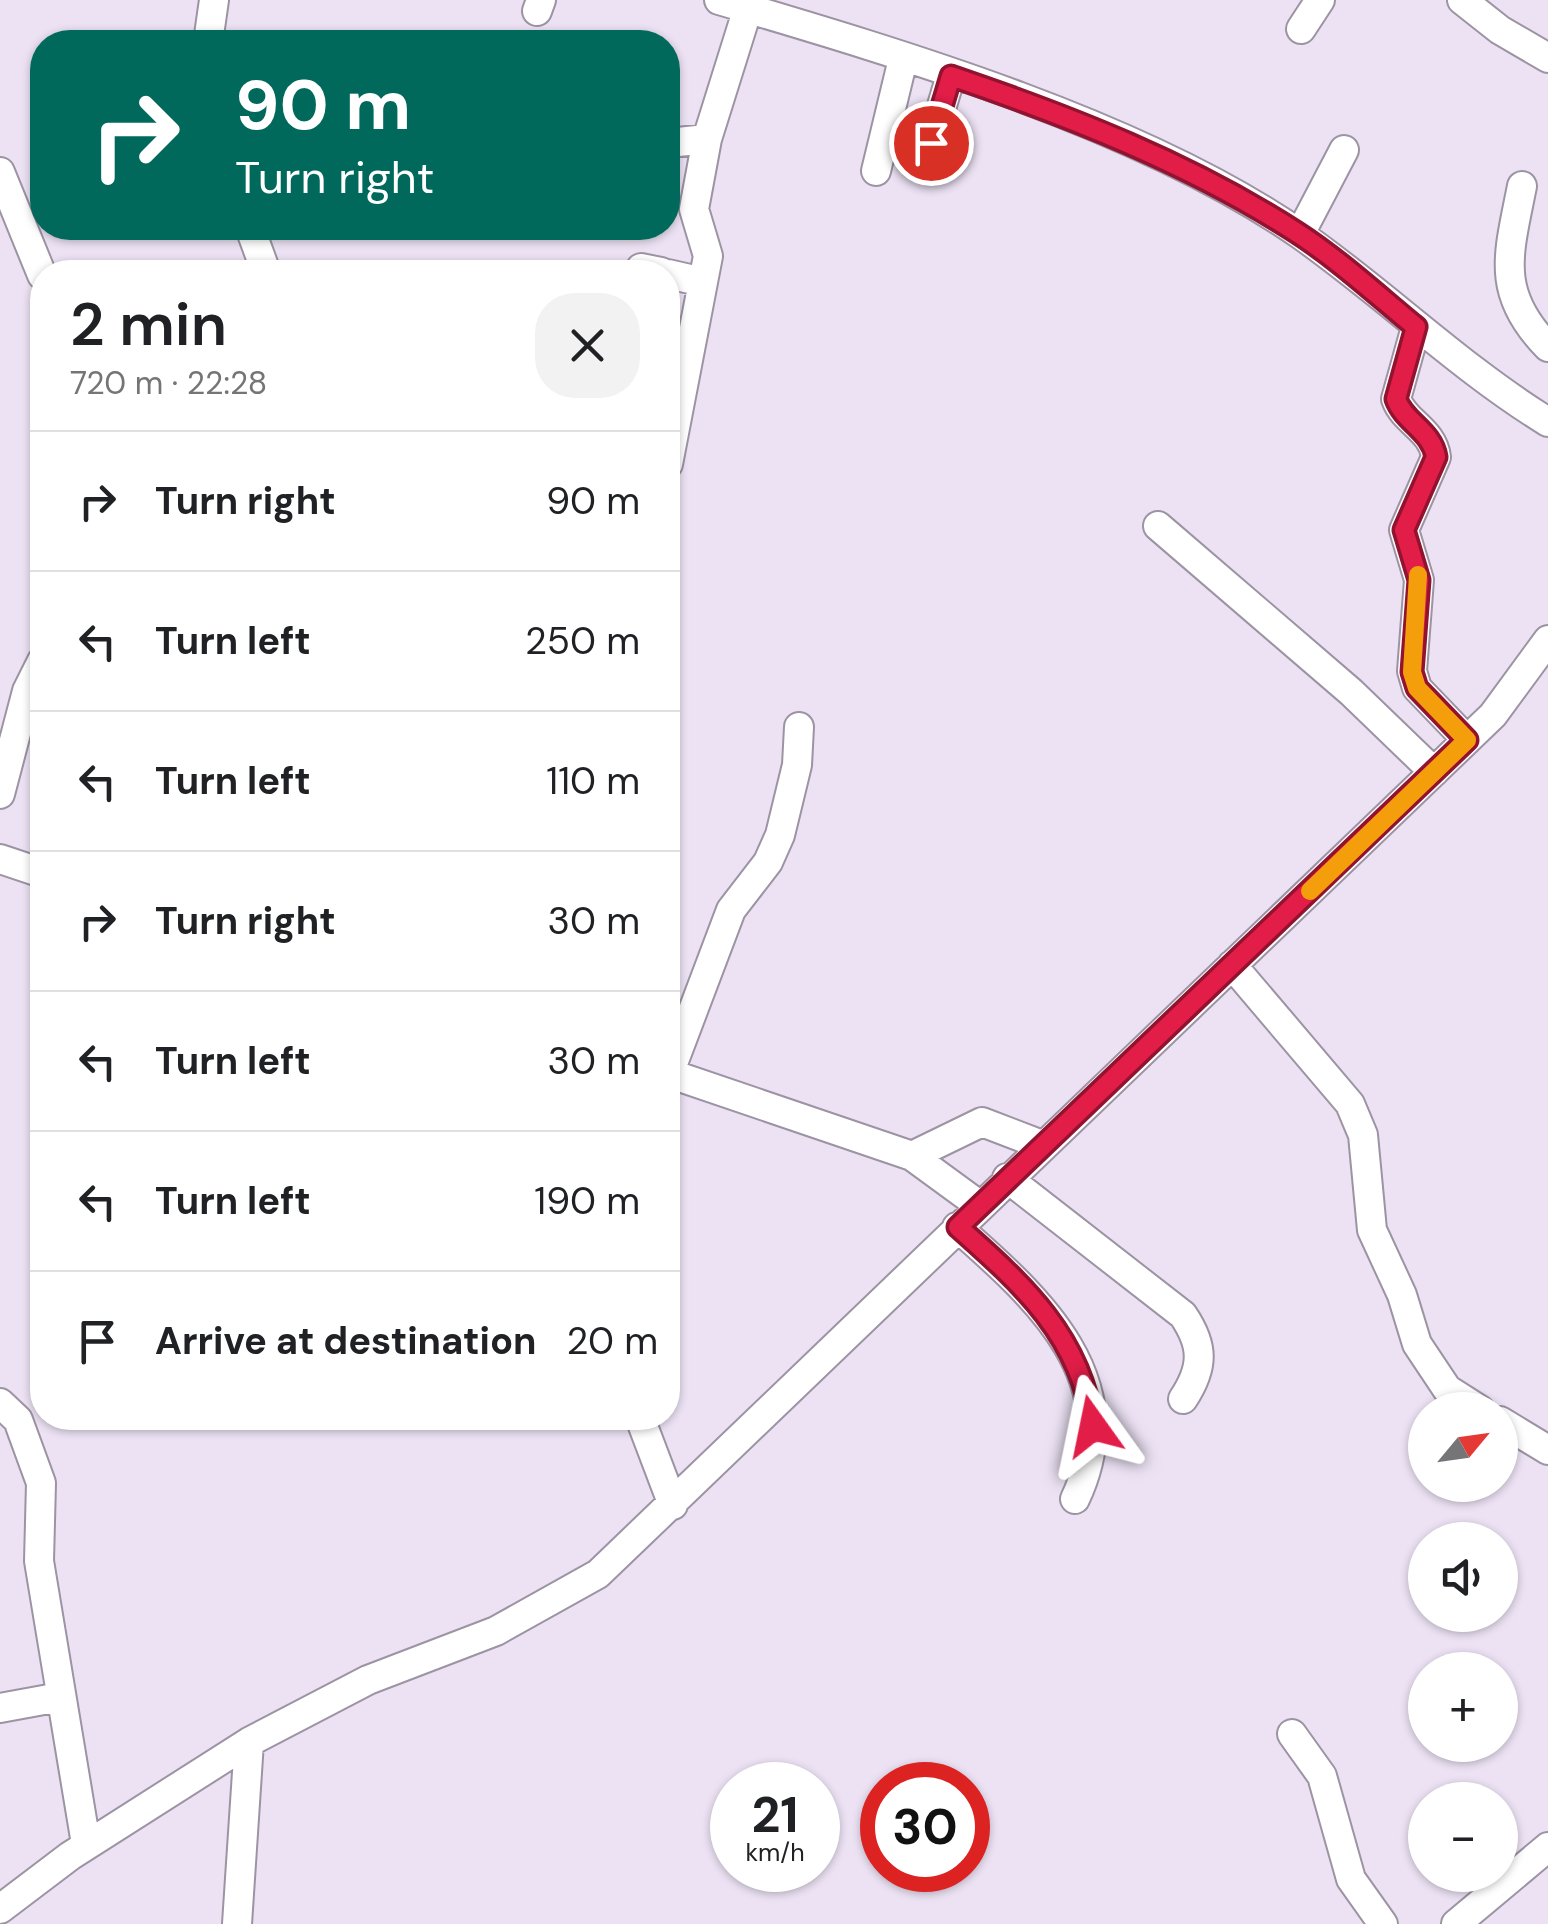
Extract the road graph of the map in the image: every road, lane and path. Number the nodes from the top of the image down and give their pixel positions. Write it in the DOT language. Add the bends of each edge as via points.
graph roads {
  1 [pos="214,0"];
  2 [pos="720,0"];
  3 [pos="1320,0"];
  4 [pos="1462,0"];
  5 [pos="762,8"];
  6 [pos="1301,29"];
  7 [pos="210,30"];
  8 [pos="1548,58"];
  9 [pos="903,59"];
  10 [pos="951,76"];
  11 [pos="707,139"];
  12 [pos="680,141"];
  13 [pos="931,143"];
  14 [pos="1344,150"];
  15 [pos="876,171"];
  16 [pos="0,172"];
  17 [pos="1522,186"];
  18 [pos="681,220"];
  19 [pos="1300,234"];
  20 [pos="36,260"];
  21 [pos="680,277"];
  22 [pos="703,282"];
  23 [pos="1416,327"];
  24 [pos="1548,348"];
  25 [pos="680,402"];
  26 [pos="1548,422"];
  27 [pos="1158,526"];
  28 [pos="1548,640"];
  29 [pos="30,683"];
  30 [pos="798,727"];
  31 [pos="1467,740"];
  32 [pos="1434,772"];
  33 [pos="0,794"];
  34 [pos="0,859"];
  35 [pos="30,869"];
  36 [pos="1232,965"];
  37 [pos="680,1043"];
  38 [pos="680,1078"];
  39 [pos="1042,1145"];
  40 [pos="912,1156"];
  41 [pos="1008,1178"];
  42 [pos="979,1205"];
  43 [pos="958,1227"];
  44 [pos="1450,1392"];
  45 [pos="1183,1398"];
  46 [pos="0,1403"];
  47 [pos="645,1430"];
  48 [pos="1518,1432"];
  49 [pos="1548,1450"];
  50 [pos="1075,1499"];
  51 [pos="673,1505"];
  52 [pos="60,1697"];
  53 [pos="0,1708"];
  54 [pos="1292,1734"];
  55 [pos="249,1742"];
  56 [pos="86,1844"];
  57 [pos="1548,1846"];
  58 [pos="0,1909"];
  59 [pos="237,1924"];
  60 [pos="1382,1924"];
  61 [pos="1456,1924"];
  1 -- 7 [label="street"];
  2 -- 5 [label="street"];
  3 -- 6 [label="street"];
  4 -- 8 [label="street"];
  5 -- 9 [label="street"];
  5 -- 11 [label="street"];
  9 -- 10 [label="street"];
  9 -- 15 [label="street"];
  10 -- 13 [label="street"];
  10 -- 19 [label="street" via="1146,151"];
  11 -- 12 [label="street"];
  11 -- 18 [label="street"];
  14 -- 19 [label="street"];
  16 -- 20 [label="street"];
  17 -- 24 [label="street" via="1507,275"];
  18 -- 22 [label="street" via="707,243"];
  19 -- 23 [label="street"];
  21 -- 22 [label="street"];
  22 -- 25 [label="street"];
  23 -- 26 [label="street"];
  23 -- 31 [label="street" via="1396,399 1430,438 1436,457 1404,530 1419,580 1412,672 1417,688"];
  27 -- 32 [label="street"];
  28 -- 31 [label="street"];
  29 -- 33 [label="street"];
  30 -- 37 [label="street" via="798,765 780,835 731,910"];
  31 -- 32 [label="street"];
  32 -- 36 [label="street"];
  34 -- 35 [label="street"];
  36 -- 39 [label="street"];
  36 -- 44 [label="street" via="1350,1104 1363,1136 1372,1230 1417,1344"];
  38 -- 40 [label="street"];
  39 -- 40 [label="street" via="982,1122"];
  39 -- 41 [label="street"];
  40 -- 42 [label="street"];
  41 -- 42 [label="street"];
  41 -- 45 [label="street" via="1183,1315 1202,1357"];
  42 -- 43 [label="street"];
  43 -- 50 [label="street" via="1025,1286 1079,1366 1093,1426 1092,1456"];
  43 -- 51 [label="street"];
  46 -- 52 [label="street" via="18,1420 41,1483 39,1561"];
  47 -- 51 [label="street"];
  48 -- 49 [label="street"];
  51 -- 55 [label="street" via="598,1574 552,1602 368,1680"];
  52 -- 53 [label="street"];
  52 -- 56 [label="street"];
  54 -- 60 [label="street" via="1322,1776 1351,1879"];
  55 -- 56 [label="street"];
  55 -- 59 [label="street"];
  56 -- 58 [label="street"];
  57 -- 61 [label="street"];
}
